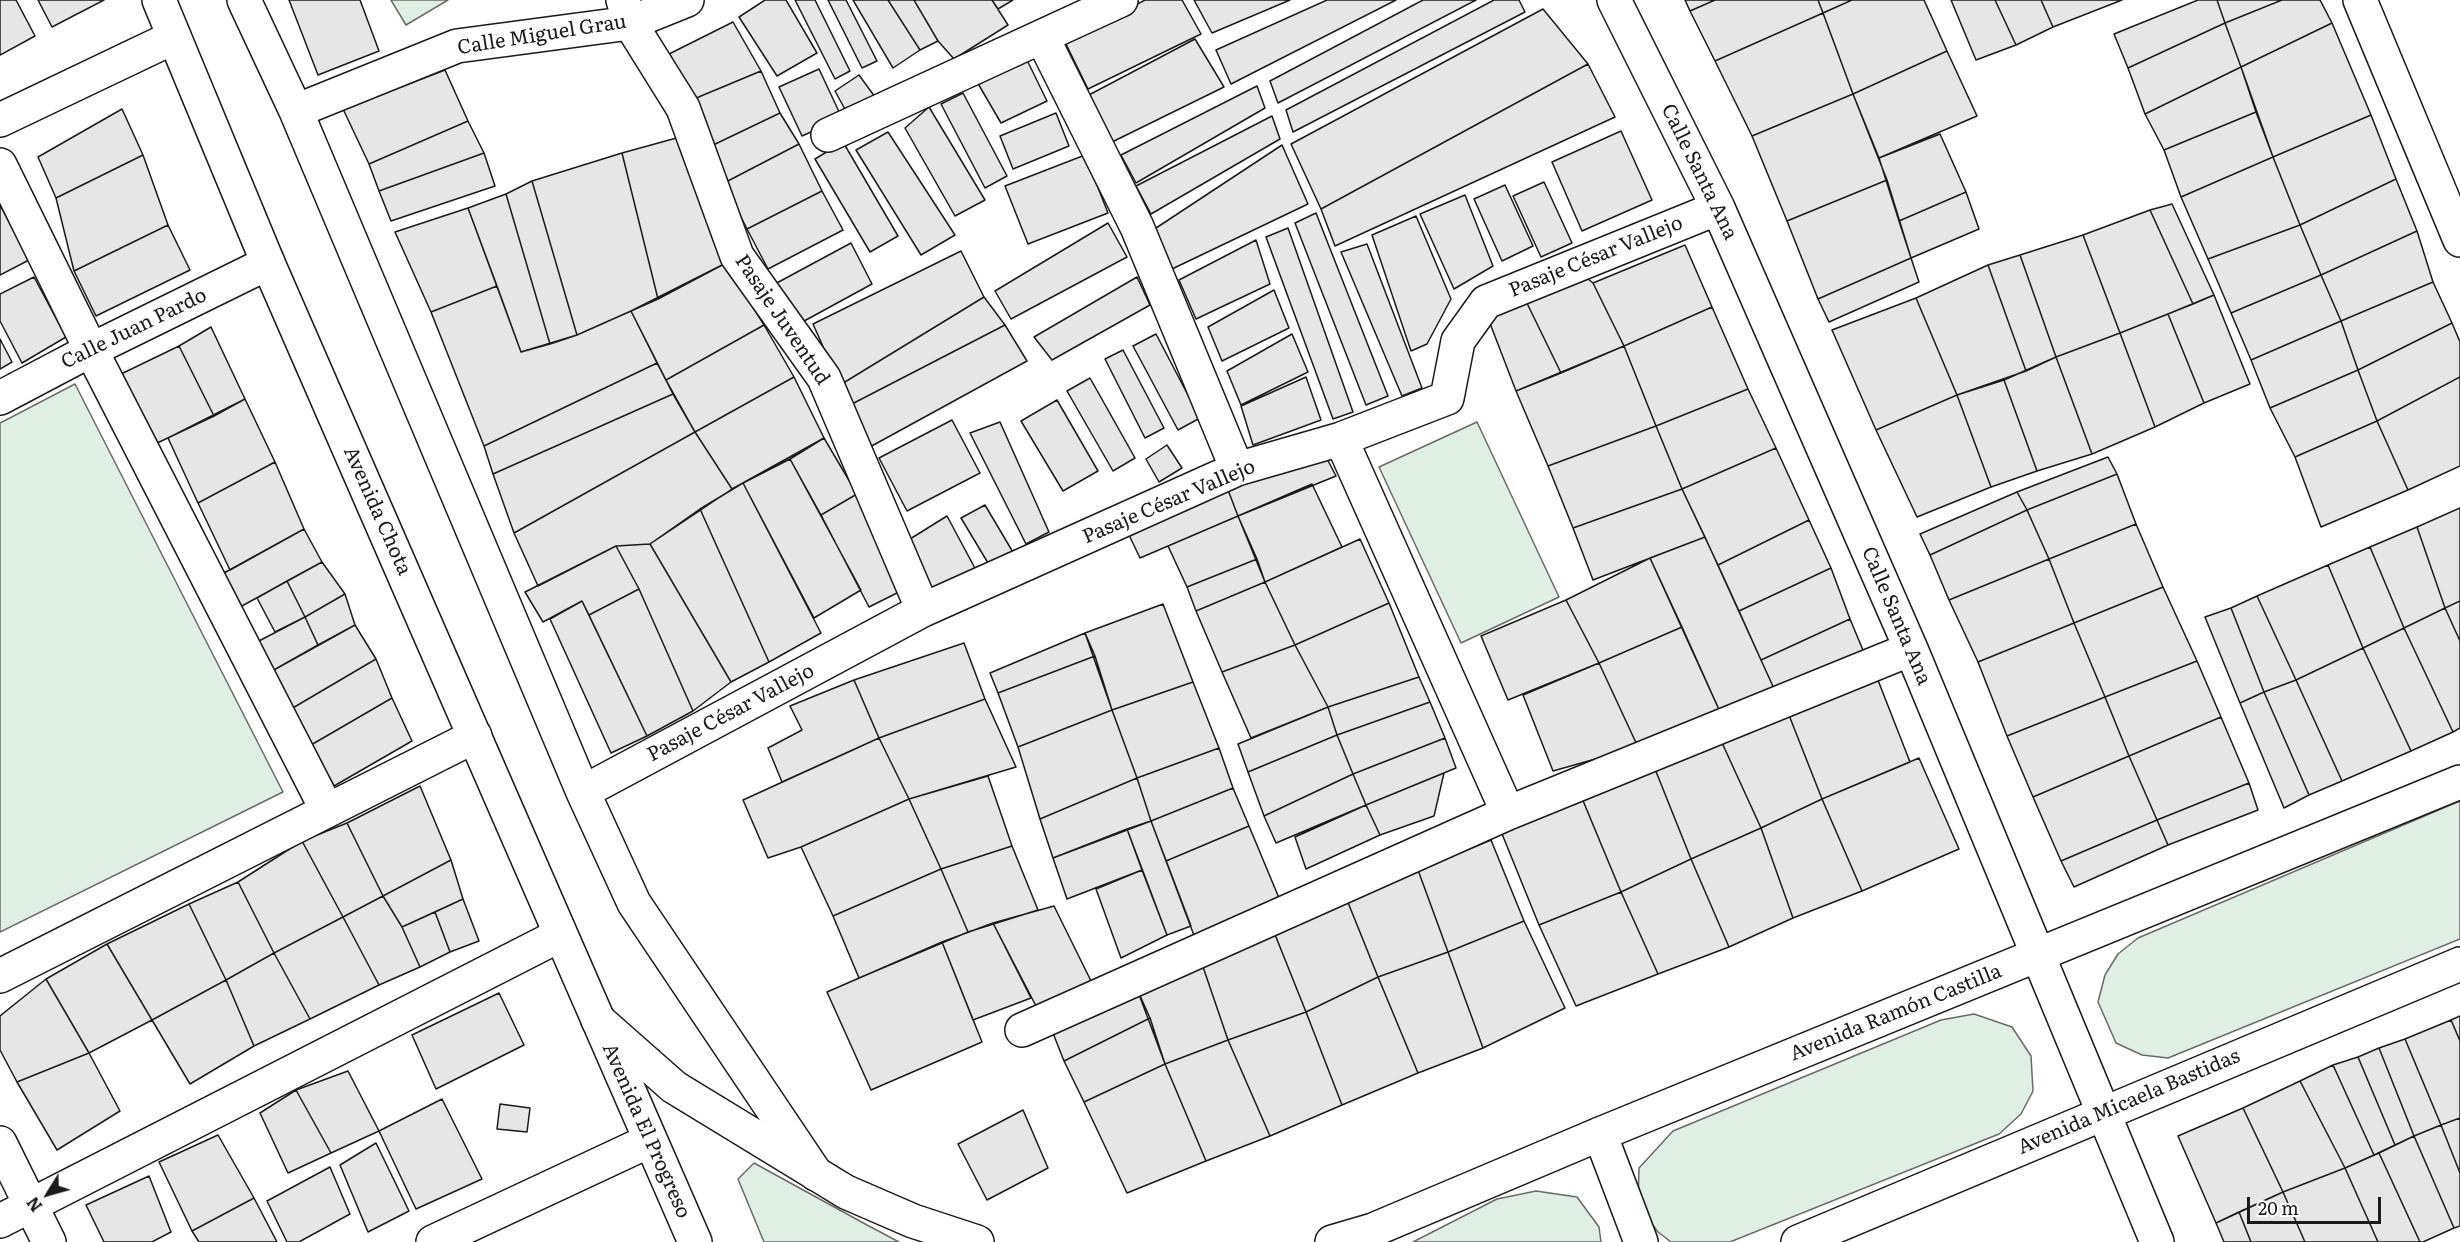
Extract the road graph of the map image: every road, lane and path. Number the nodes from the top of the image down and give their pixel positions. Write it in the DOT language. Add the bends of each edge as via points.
graph roads {
  1 [pos="159,0"];
  2 [pos="244,0"];
  3 [pos="687,0"];
  4 [pos="1121,0"];
  5 [pos="1614,0"];
  6 [pos="2360,0"];
  7 [pos="627,11"];
  8 [pos="174,37"];
  9 [pos="1042,37"];
  10 [pos="296,111"];
  11 [pos="0,120"];
  12 [pos="828,135"];
  13 [pos="0,165"];
  14 [pos="1718,208"];
  15 [pos="2460,240"];
  16 [pos="268,263"];
  17 [pos="91,350"];
  18 [pos="0,398"];
  19 [pos="1341,439"];
  20 [pos="1237,469"];
  21 [pos="923,610"];
  22 [pos="1911,649"];
  23 [pos="475,736"];
  24 [pos="2460,782"];
  25 [pos="583,792"];
  26 [pos="327,810"];
  27 [pos="1508,813"];
  28 [pos="560,935"];
  29 [pos="2038,954"];
  30 [pos="2460,964"];
  31 [pos="0,976"];
  32 [pos="598,1020"];
  33 [pos="1022,1030"];
  34 [pos="2102,1113"];
  35 [pos="1600,1134"];
  36 [pos="649,1141"];
  37 [pos="0,1143"];
  38 [pos="816,1174"];
  39 [pos="30,1206"];
  40 [pos="0,1221"];
  41 [pos="49,1242"];
  42 [pos="433,1242"];
  43 [pos="695,1242"];
  44 [pos="977,1242"];
  45 [pos="1332,1242"];
  46 [pos="1641,1242"];
  47 [pos="1798,1242"];
  48 [pos="2157,1242"];
  1 -- 8 [label="main road, Avenida Chota"];
  2 -- 10 [label="main road"];
  3 -- 7 [label="main road, Calle Miguel Grau"];
  4 -- 9 [label="main road"];
  5 -- 14 [label="main road, Calle Santa Ana"];
  6 -- 15 [label="main road"];
  7 -- 10 [label="main road, Calle Miguel Grau" via="457,46"];
  7 -- 21 [label="main road, Pasaje Juventud" via="683,108 737,256 824,378"];
  8 -- 11 [label="main road"];
  8 -- 16 [label="main road, Avenida Chota"];
  9 -- 12 [label="main road"];
  9 -- 20 [label="main road" via="1137,227"];
  10 -- 25 [label="main road"];
  13 -- 17 [label="main road"];
  14 -- 19 [label="main road, Pasaje César Vallejo" via="1486,302 1458,341 1447,398"];
  14 -- 22 [label="main road, Calle Santa Ana"];
  16 -- 17 [label="main road, Calle Juan Pardo"];
  16 -- 23 [label="main road, Avenida Chota"];
  17 -- 18 [label="main road, Calle Juan Pardo"];
  17 -- 26 [label="main road"];
  19 -- 20 [label="main road, Pasaje César Vallejo"];
  19 -- 27 [label="main road"];
  20 -- 21 [label="main road, Pasaje César Vallejo"];
  21 -- 25 [label="main road, Pasaje César Vallejo"];
  22 -- 27 [label="main road"];
  22 -- 29 [label="main road, Calle Santa Ana"];
  23 -- 26 [label="main road"];
  23 -- 28 [label="main road, Avenida Chota"];
  24 -- 29 [label="main road, Avenida Ramón Castilla"];
  25 -- 38 [label="main road" via="634,903"];
  26 -- 31 [label="main road"];
  27 -- 33 [label="main road"];
  28 -- 32 [label="main road, Avenida Chota"];
  28 -- 39 [label="main road"];
  29 -- 34 [label="main road, Calle Santa Ana"];
  29 -- 35 [label="main road, Avenida Ramón Castilla"];
  30 -- 34 [label="main road, Avenida Micaela Bastidas"];
  32 -- 36 [label="main road, Avenida El Progreso"];
  32 -- 38 [label="main road" via="674,1087"];
  34 -- 47 [label="main road, Avenida Micaela Bastidas"];
  34 -- 48 [label="main road, Calle Santa Ana"];
  35 -- 45 [label="main road, Avenida Ramón Castilla" via="1373,1230"];
  35 -- 46 [label="main road"];
  36 -- 42 [label="main road"];
  36 -- 43 [label="main road, Avenida El Progreso"];
  37 -- 39 [label="main road"];
  38 -- 44 [label="main road" via="912,1221"];
  39 -- 40 [label="main road"];
  39 -- 41 [label="main road"];
}
